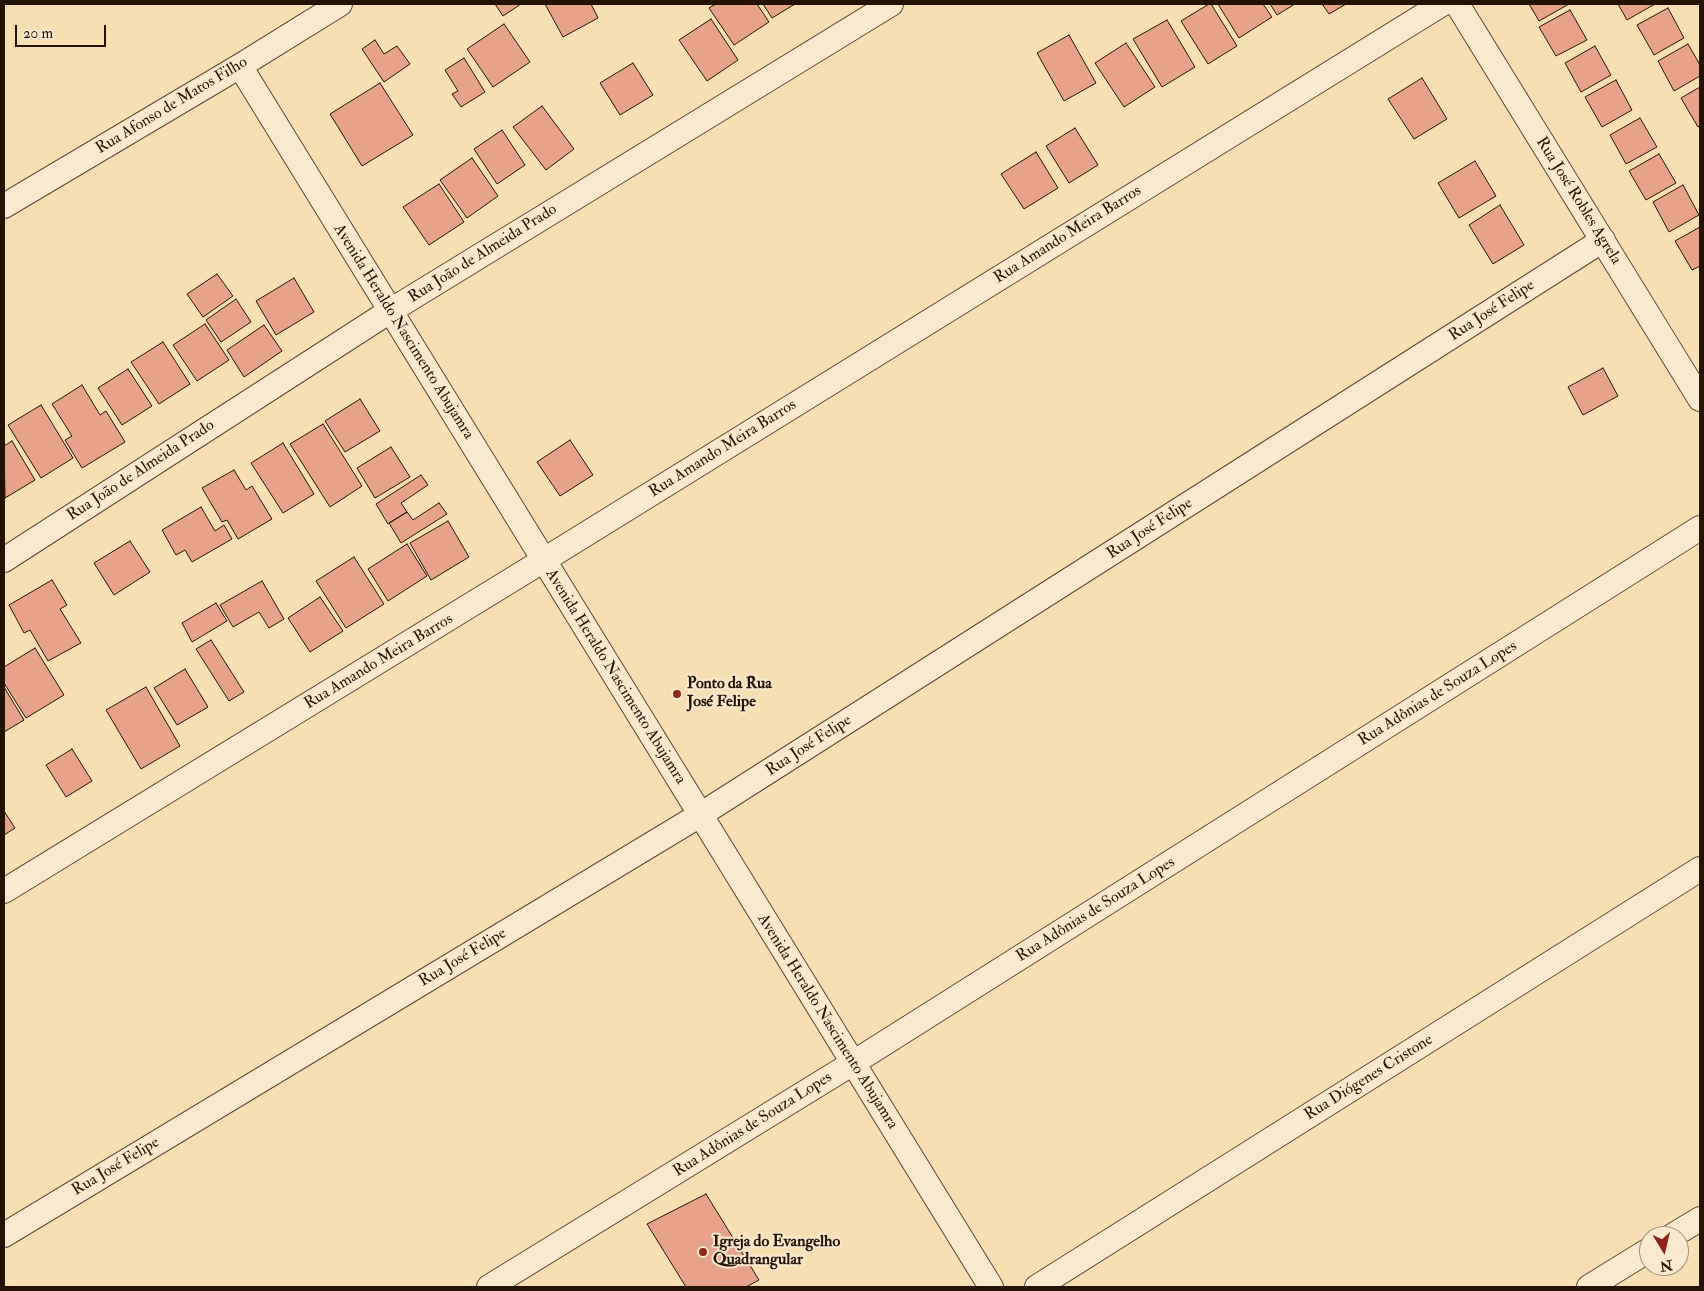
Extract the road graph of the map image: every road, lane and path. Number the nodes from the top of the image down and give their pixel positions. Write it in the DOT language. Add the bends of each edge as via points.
graph roads {
  1 [pos="340,4"];
  2 [pos="891,4"];
  3 [pos="1442,4"];
  4 [pos="1457,4"];
  5 [pos="240,66"];
  6 [pos="4,206"];
  7 [pos="1603,240"];
  8 [pos="390,311"];
  9 [pos="1700,398"];
  10 [pos="1700,528"];
  11 [pos="4,560"];
  12 [pos="544,560"];
  13 [pos="700,815"];
  14 [pos="1700,869"];
  15 [pos="4,891"];
  16 [pos="853,1063"];
  17 [pos="1700,1219"];
  18 [pos="1688,1226"];
  19 [pos="4,1235"];
  20 [pos="1639,1256"];
  21 [pos="489,1287"];
  22 [pos="991,1287"];
  23 [pos="1037,1287"];
  24 [pos="1589,1287"];
  1 -- 5 [label="street, Rua Afonso de Matos Filho"];
  2 -- 8 [label="street, Rua João de Almeida Prado"];
  3 -- 12 [label="street, Rua Amando Meira Barros"];
  4 -- 7 [label="street, Rua José Robles Agrela"];
  5 -- 6 [label="street, Rua Afonso de Matos Filho"];
  5 -- 8 [label="street, Avenida Heraldo Nascimento Abujamra"];
  7 -- 9 [label="street, Rua José Robles Agrela"];
  7 -- 13 [label="street, Rua José Felipe"];
  8 -- 11 [label="street, Rua João de Almeida Prado"];
  8 -- 12 [label="street, Avenida Heraldo Nascimento Abujamra"];
  10 -- 16 [label="street, Rua Adônias de Souza Lopes"];
  12 -- 13 [label="street, Avenida Heraldo Nascimento Abujamra"];
  12 -- 15 [label="street, Rua Amando Meira Barros"];
  13 -- 16 [label="street, Avenida Heraldo Nascimento Abujamra"];
  13 -- 19 [label="street, Rua José Felipe"];
  14 -- 23 [label="street, Rua Diógenes Cristone"];
  16 -- 21 [label="street, Rua Adônias de Souza Lopes"];
  16 -- 22 [label="street, Avenida Heraldo Nascimento Abujamra"];
  17 -- 18 [label="street"];
  20 -- 24 [label="street"];
}
